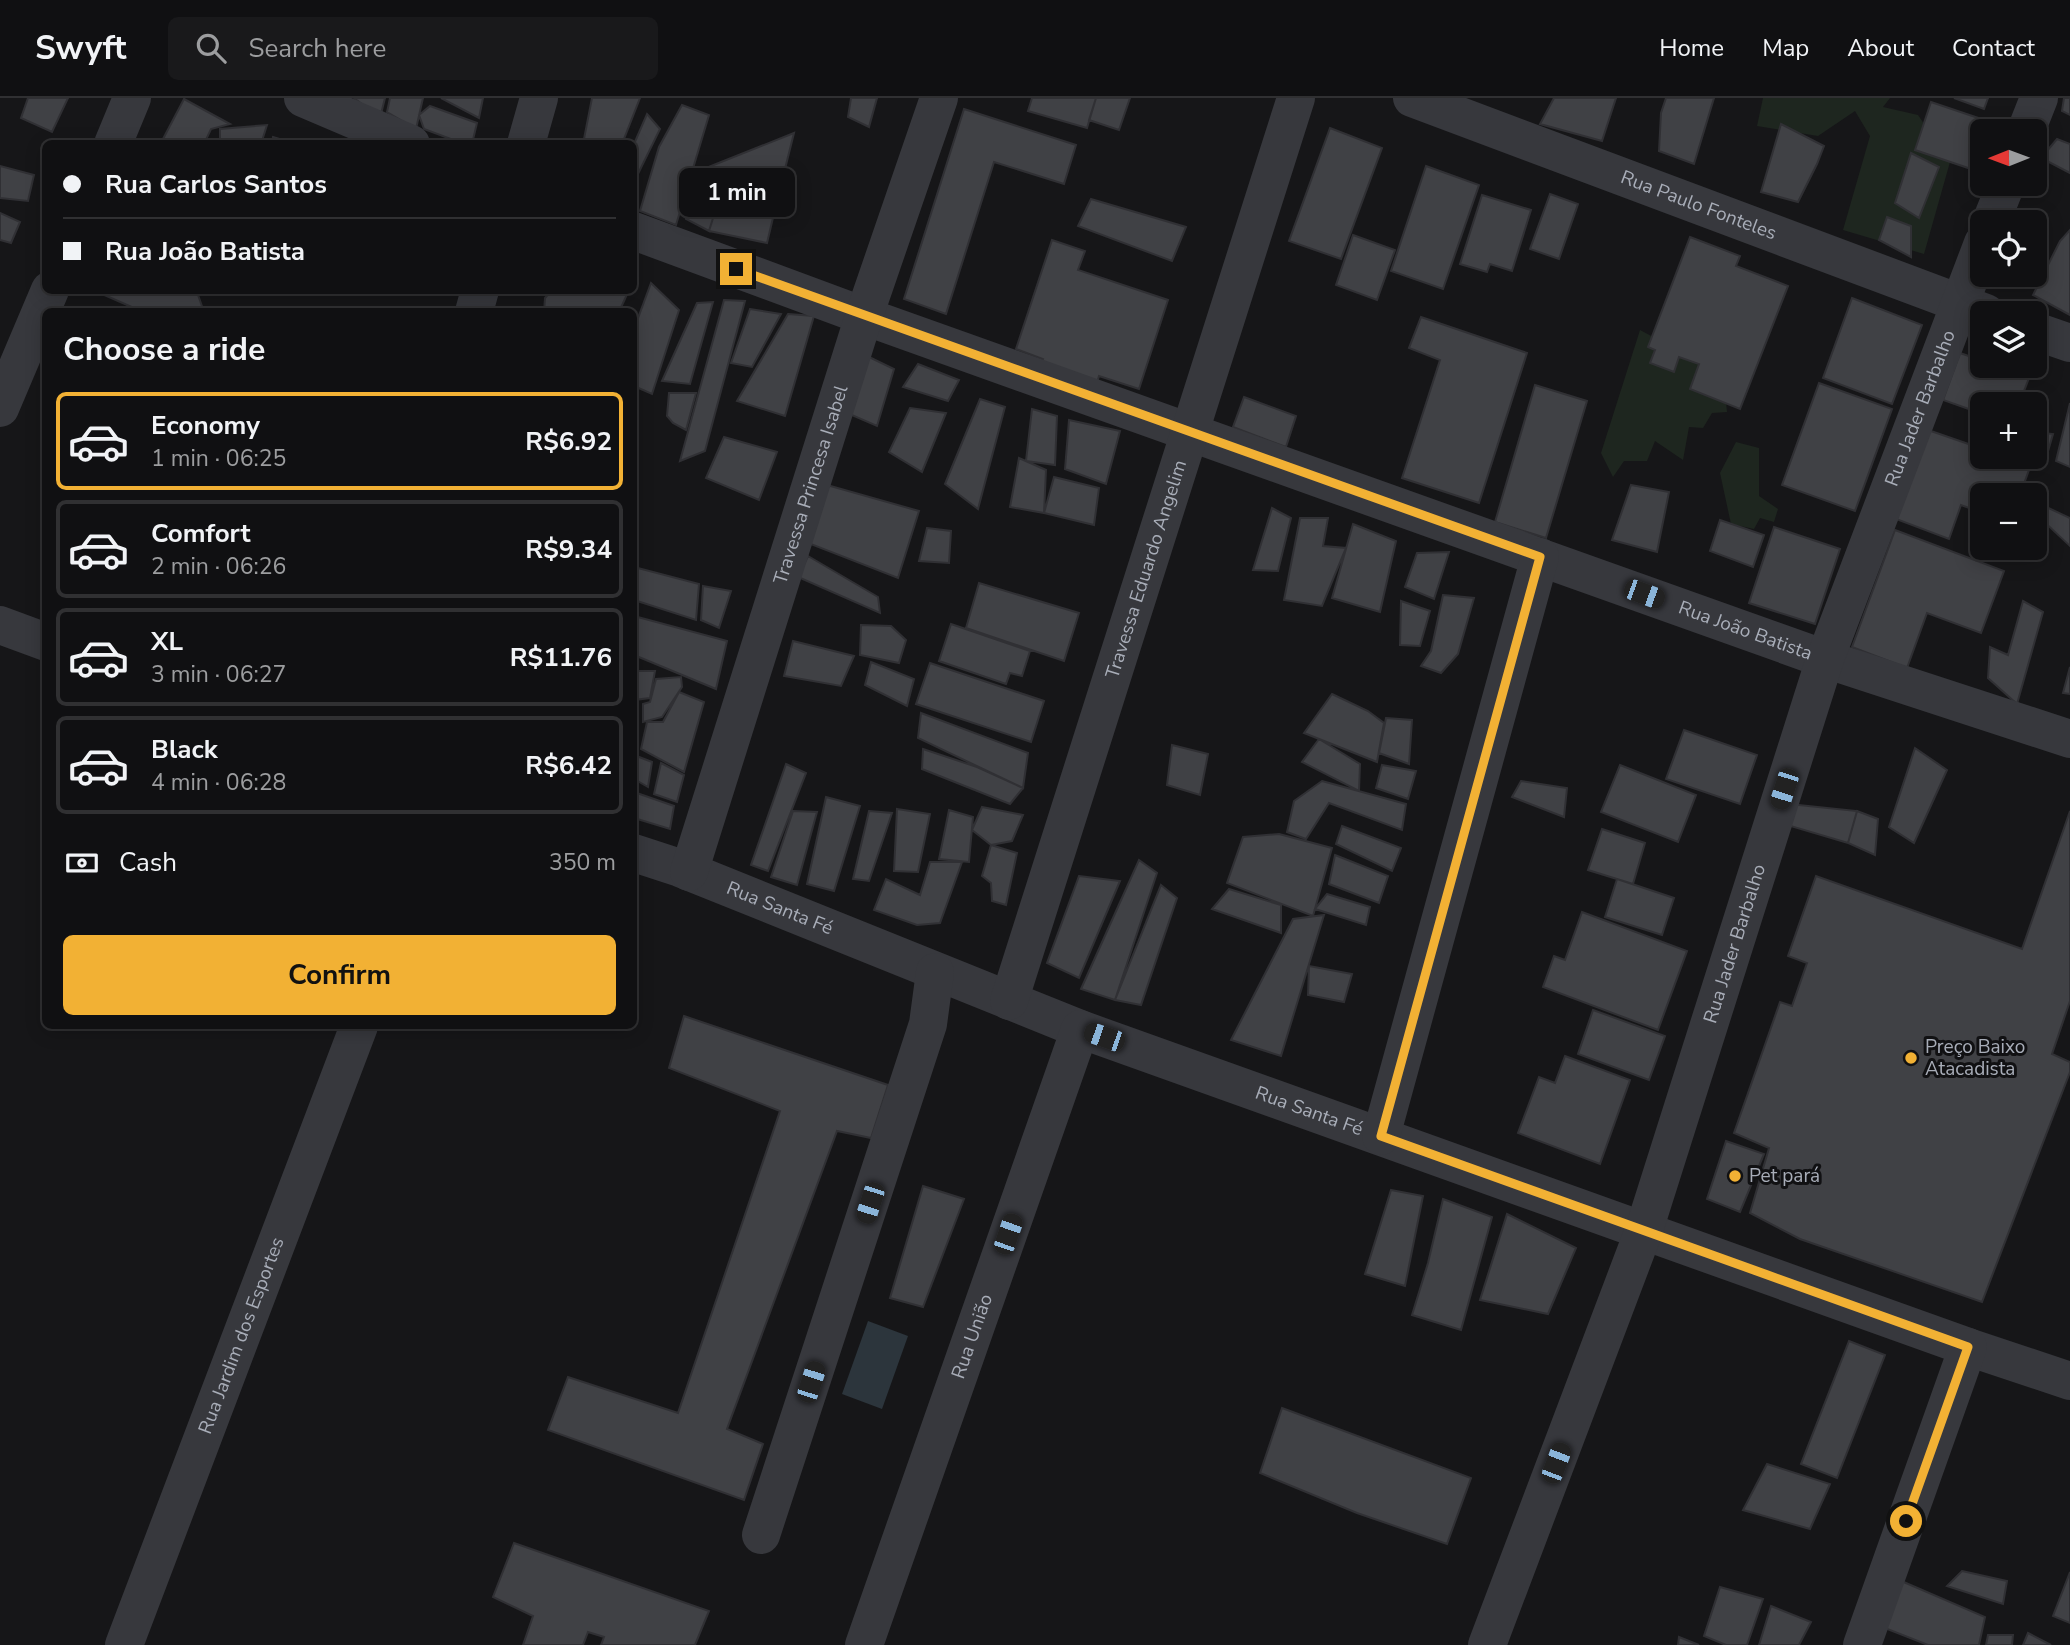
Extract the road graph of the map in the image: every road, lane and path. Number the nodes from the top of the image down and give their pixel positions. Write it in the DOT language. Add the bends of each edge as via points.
graph roads {
  1 [pos="132,98"];
  2 [pos="303,98"];
  3 [pos="539,98"];
  4 [pos="939,98"];
  5 [pos="1296,98"];
  6 [pos="1412,98"];
  7 [pos="2039,98"];
  8 [pos="2031,119"];
  9 [pos="115,140"];
  10 [pos="402,140"];
  11 [pos="527,140"];
  12 [pos="637,232"];
  13 [pos="1970,308"];
  14 [pos="42,309"];
  15 [pos="864,316"];
  16 [pos="1970,316"];
  17 [pos="2047,335"];
  18 [pos="2070,343"];
  19 [pos="0,408"];
  20 [pos="1190,432"];
  21 [pos="1540,557"];
  22 [pos="0,625"];
  23 [pos="42,641"];
  24 [pos="1825,659"];
  25 [pos="2070,739"];
  26 [pos="637,854"];
  27 [pos="689,872"];
  28 [pos="935,972"];
  29 [pos="1009,1001"];
  30 [pos="358,1029"];
  31 [pos="1080,1029"];
  32 [pos="1381,1136"];
  33 [pos="1644,1230"];
  34 [pos="1968,1347"];
  35 [pos="2070,1381"];
  36 [pos="761,1535"];
  37 [pos="124,1645"];
  38 [pos="864,1645"];
  39 [pos="1487,1645"];
  40 [pos="1863,1645"];
  1 -- 9 [label="street"];
  2 -- 10 [label="street"];
  3 -- 11 [label="street"];
  4 -- 15 [label="street, Travessa Princesa Isabel"];
  5 -- 20 [label="street, Travessa Eduardo Angelim"];
  6 -- 13 [label="street, Rua Paulo Fonteles"];
  7 -- 8 [label="street"];
  12 -- 15 [label="street, Rua João Batista"];
  14 -- 19 [label="street"];
  15 -- 20 [label="street, Rua João Batista"];
  15 -- 27 [label="street, Travessa Princesa Isabel"];
  16 -- 24 [label="street, Rua Jader Barbalho"];
  17 -- 18 [label="street"];
  20 -- 21 [label="street, Rua João Batista"];
  20 -- 29 [label="street, Travessa Eduardo Angelim"];
  21 -- 24 [label="street, Rua João Batista"];
  21 -- 32 [label="street"];
  22 -- 23 [label="street"];
  24 -- 25 [label="street, Rua João Batista"];
  24 -- 33 [label="street, Rua Jader Barbalho"];
  26 -- 27 [label="street, Rua Santa Fé"];
  27 -- 28 [label="street, Rua Santa Fé"];
  28 -- 29 [label="street, Rua Santa Fé"];
  28 -- 36 [label="street" via="928,1024"];
  29 -- 31 [label="street, Rua Santa Fé"];
  30 -- 37 [label="street, Rua Jardim dos Esportes"];
  31 -- 32 [label="street, Rua Santa Fé"];
  31 -- 38 [label="street, Rua União"];
  32 -- 33 [label="street, Rua Santa Fé"];
  33 -- 34 [label="street, Rua Santa Fé"];
  33 -- 39 [label="street, Rua Jader Barbalho"];
  34 -- 35 [label="street, Rua Santa Fé"];
  34 -- 40 [label="street"];
}
